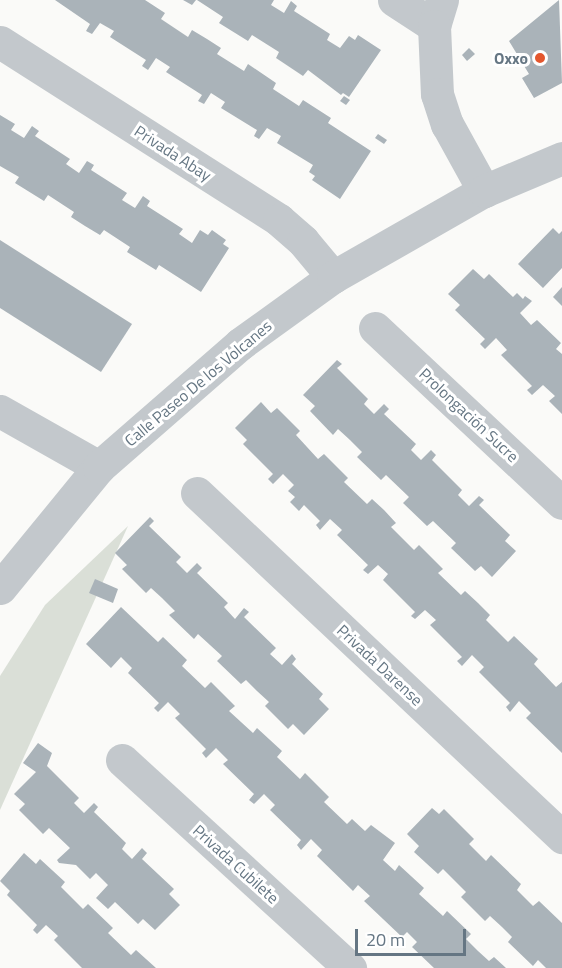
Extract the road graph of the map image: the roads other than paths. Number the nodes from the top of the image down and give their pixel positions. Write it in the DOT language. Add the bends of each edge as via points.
graph roads {
  1 [pos="394,0"];
  2 [pos="438,13"];
  3 [pos="0,42"];
  4 [pos="559,163"];
  5 [pos="484,191"];
  6 [pos="333,277"];
  7 [pos="375,328"];
  8 [pos="0,411"];
  9 [pos="99,467"];
  10 [pos="197,493"];
  11 [pos="562,503"];
  12 [pos="0,588"];
  13 [pos="122,760"];
  14 [pos="562,837"];
  15 [pos="350,968"];
  1 -- 2 [label="street"];
  2 -- 5 [label="street" via="437,94 447,124"];
  3 -- 6 [label="street, Privada Abay" via="279,220"];
  4 -- 5 [label="street, Calle Paseo De los Volcanes"];
  5 -- 6 [label="street, Calle Paseo De los Volcanes"];
  6 -- 9 [label="street, Calle Paseo De los Volcanes" via="240,344"];
  7 -- 11 [label="street, Prolongación Sucre"];
  8 -- 9 [label="street"];
  9 -- 12 [label="street, Calle Paseo De los Volcanes"];
  10 -- 14 [label="street, Privada Darense"];
  13 -- 15 [label="street, Privada Cubilete"];
}
